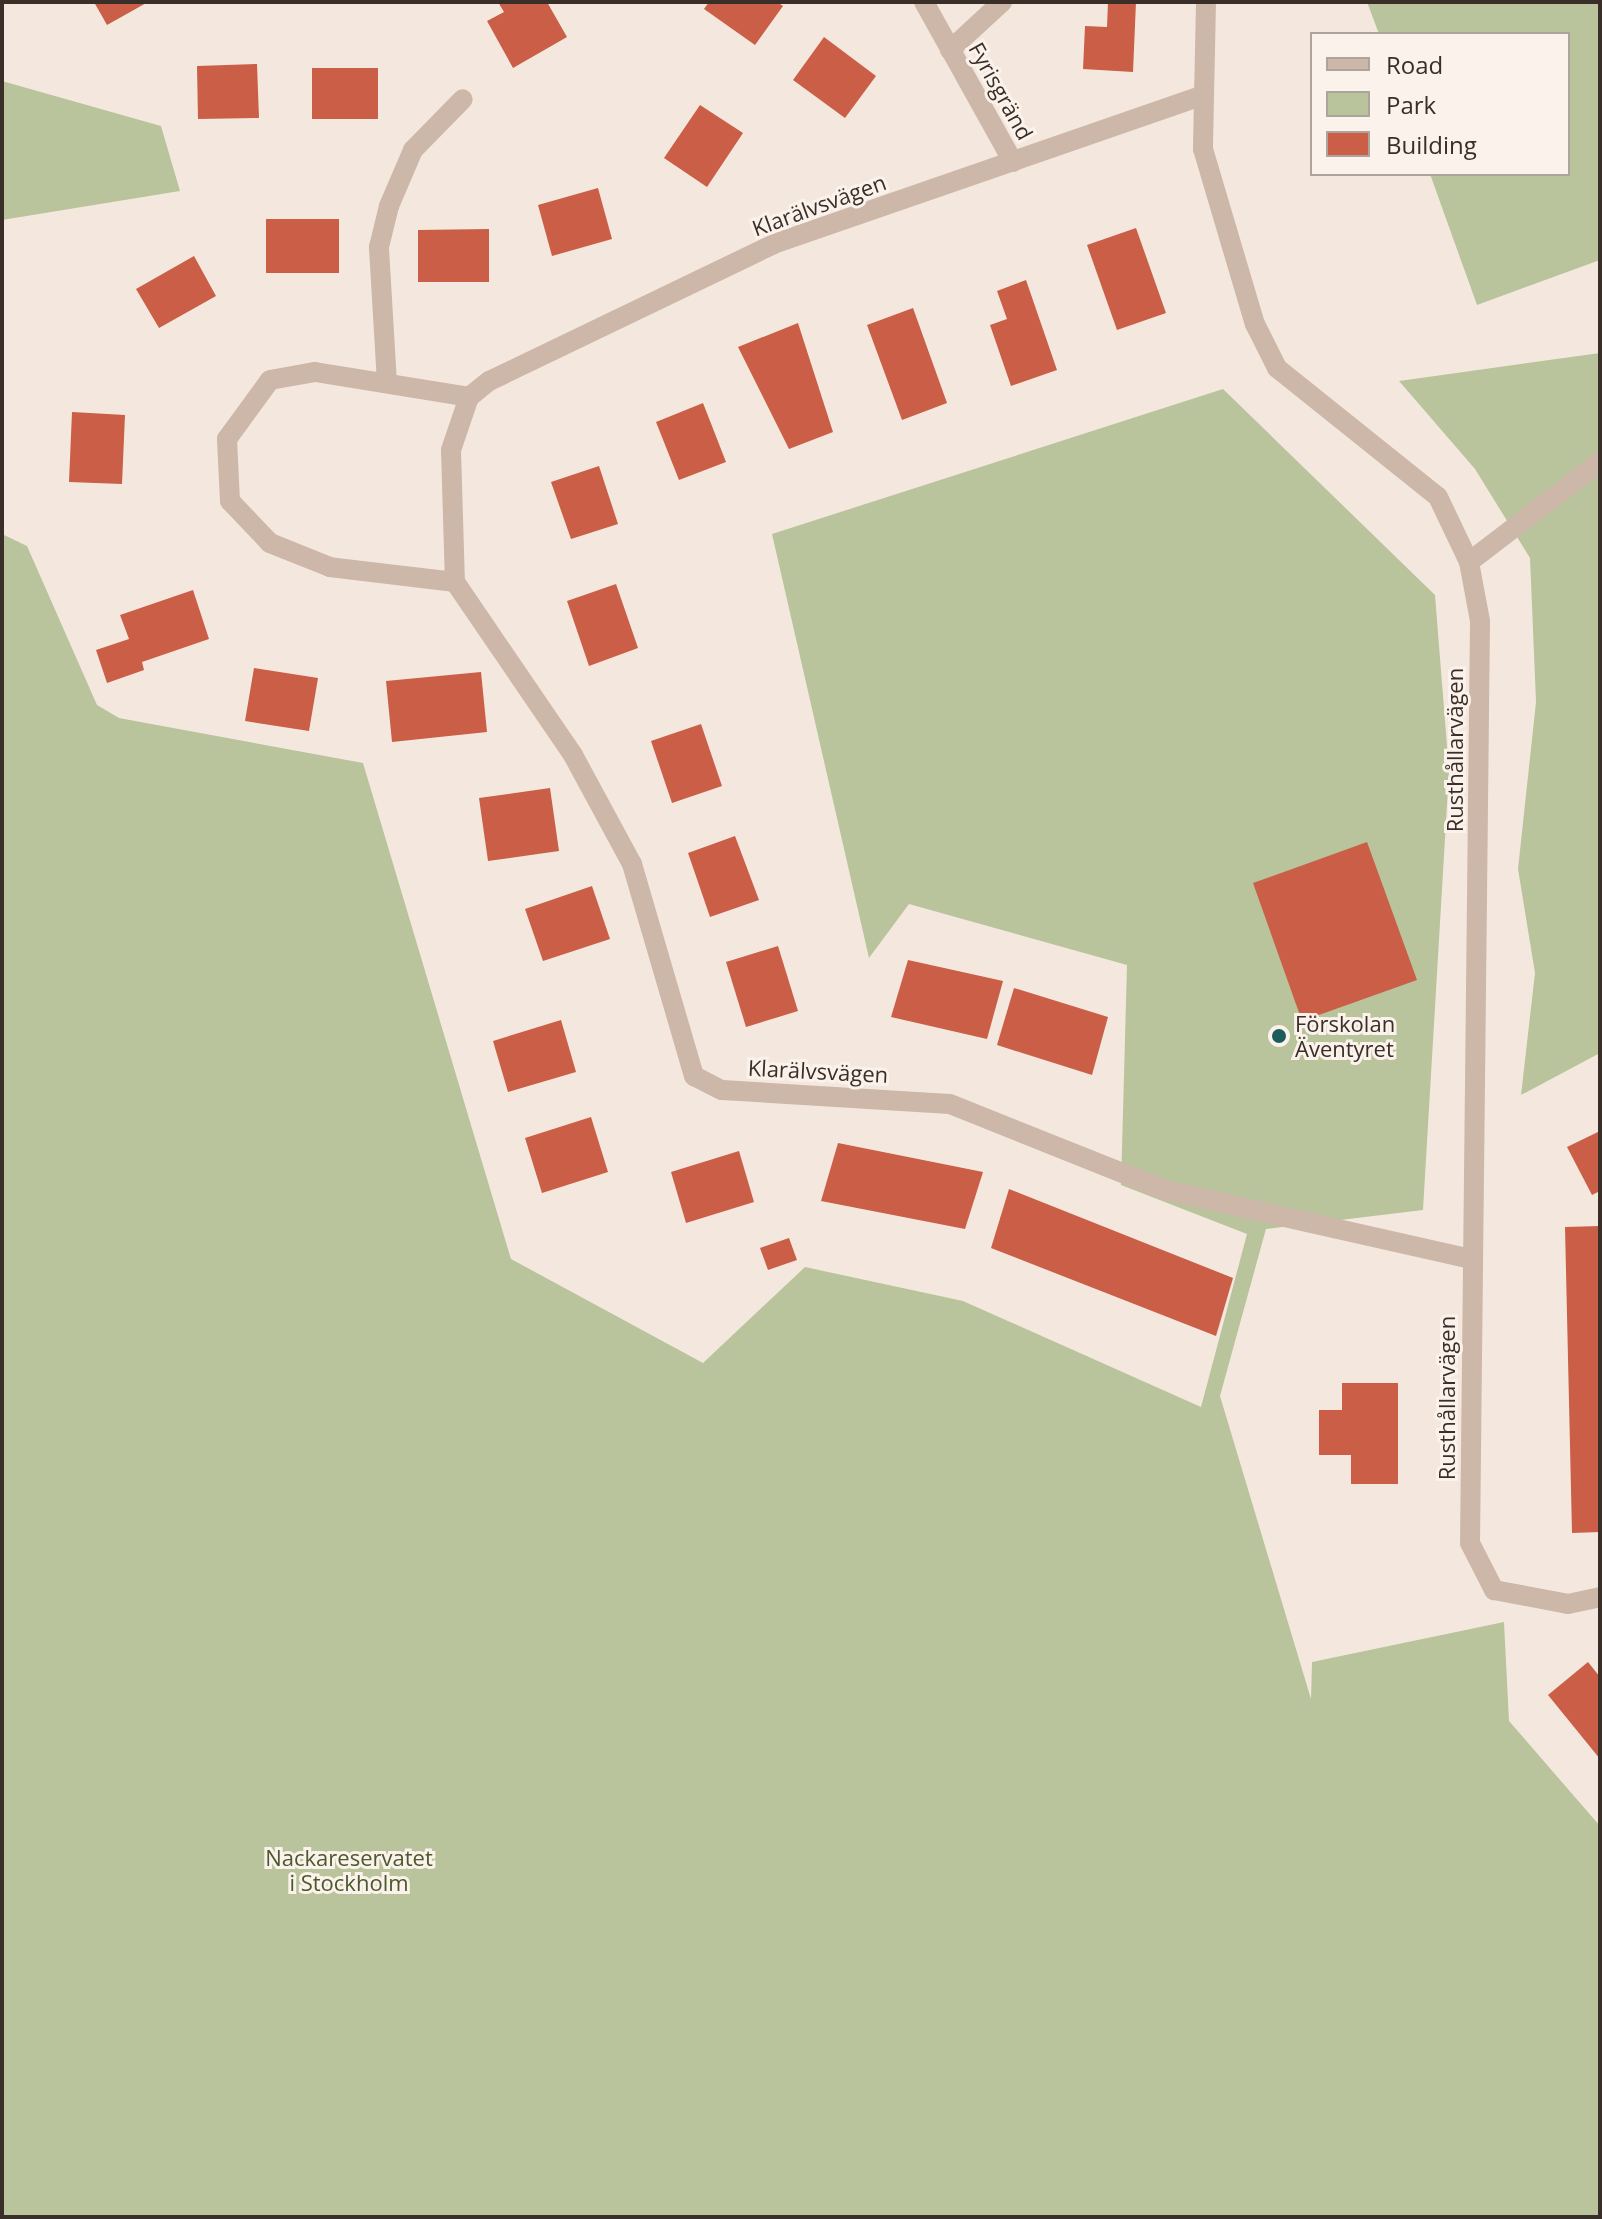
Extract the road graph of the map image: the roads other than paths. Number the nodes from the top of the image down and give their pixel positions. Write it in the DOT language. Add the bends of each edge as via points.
graph roads {
  1 [pos="924,2"];
  2 [pos="1002,2"];
  3 [pos="1206,2"];
  4 [pos="950,50"];
  5 [pos="1201,96"];
  6 [pos="463,99"];
  7 [pos="1013,162"];
  8 [pos="387,383"];
  9 [pos="469,397"];
  10 [pos="1600,462"];
  11 [pos="1469,562"];
  12 [pos="455,582"];
  13 [pos="1472,1259"];
  14 [pos="1600,1597"];
  1 -- 4 [label="street, Fyrisgränd"];
  2 -- 4 [label="street"];
  3 -- 5 [label="street, Rusthållarvägen"];
  4 -- 7 [label="street, Fyrisgränd"];
  5 -- 7 [label="street, Klarälvsvägen"];
  5 -- 11 [label="street, Rusthållarvägen" via="1203,149 1224,226 1277,368 1438,497"];
  6 -- 8 [label="street" via="413,150 389,206 379,247"];
  7 -- 9 [label="street, Klarälvsvägen" via="774,244"];
  8 -- 9 [label="street"];
  8 -- 12 [label="street" via="315,372 270,380 227,439 230,501 270,543 330,567"];
  9 -- 12 [label="street" via="451,450"];
  10 -- 11 [label="street"];
  11 -- 13 [label="street, Rusthållarvägen" via="1480,621"];
  12 -- 13 [label="street, Klarälvsvägen" via="573,755 632,864 694,1076 722,1090 950,1104 1165,1190"];
  13 -- 14 [label="street, Rusthållarvägen" via="1470,1543 1494,1590 1568,1604"];
}
